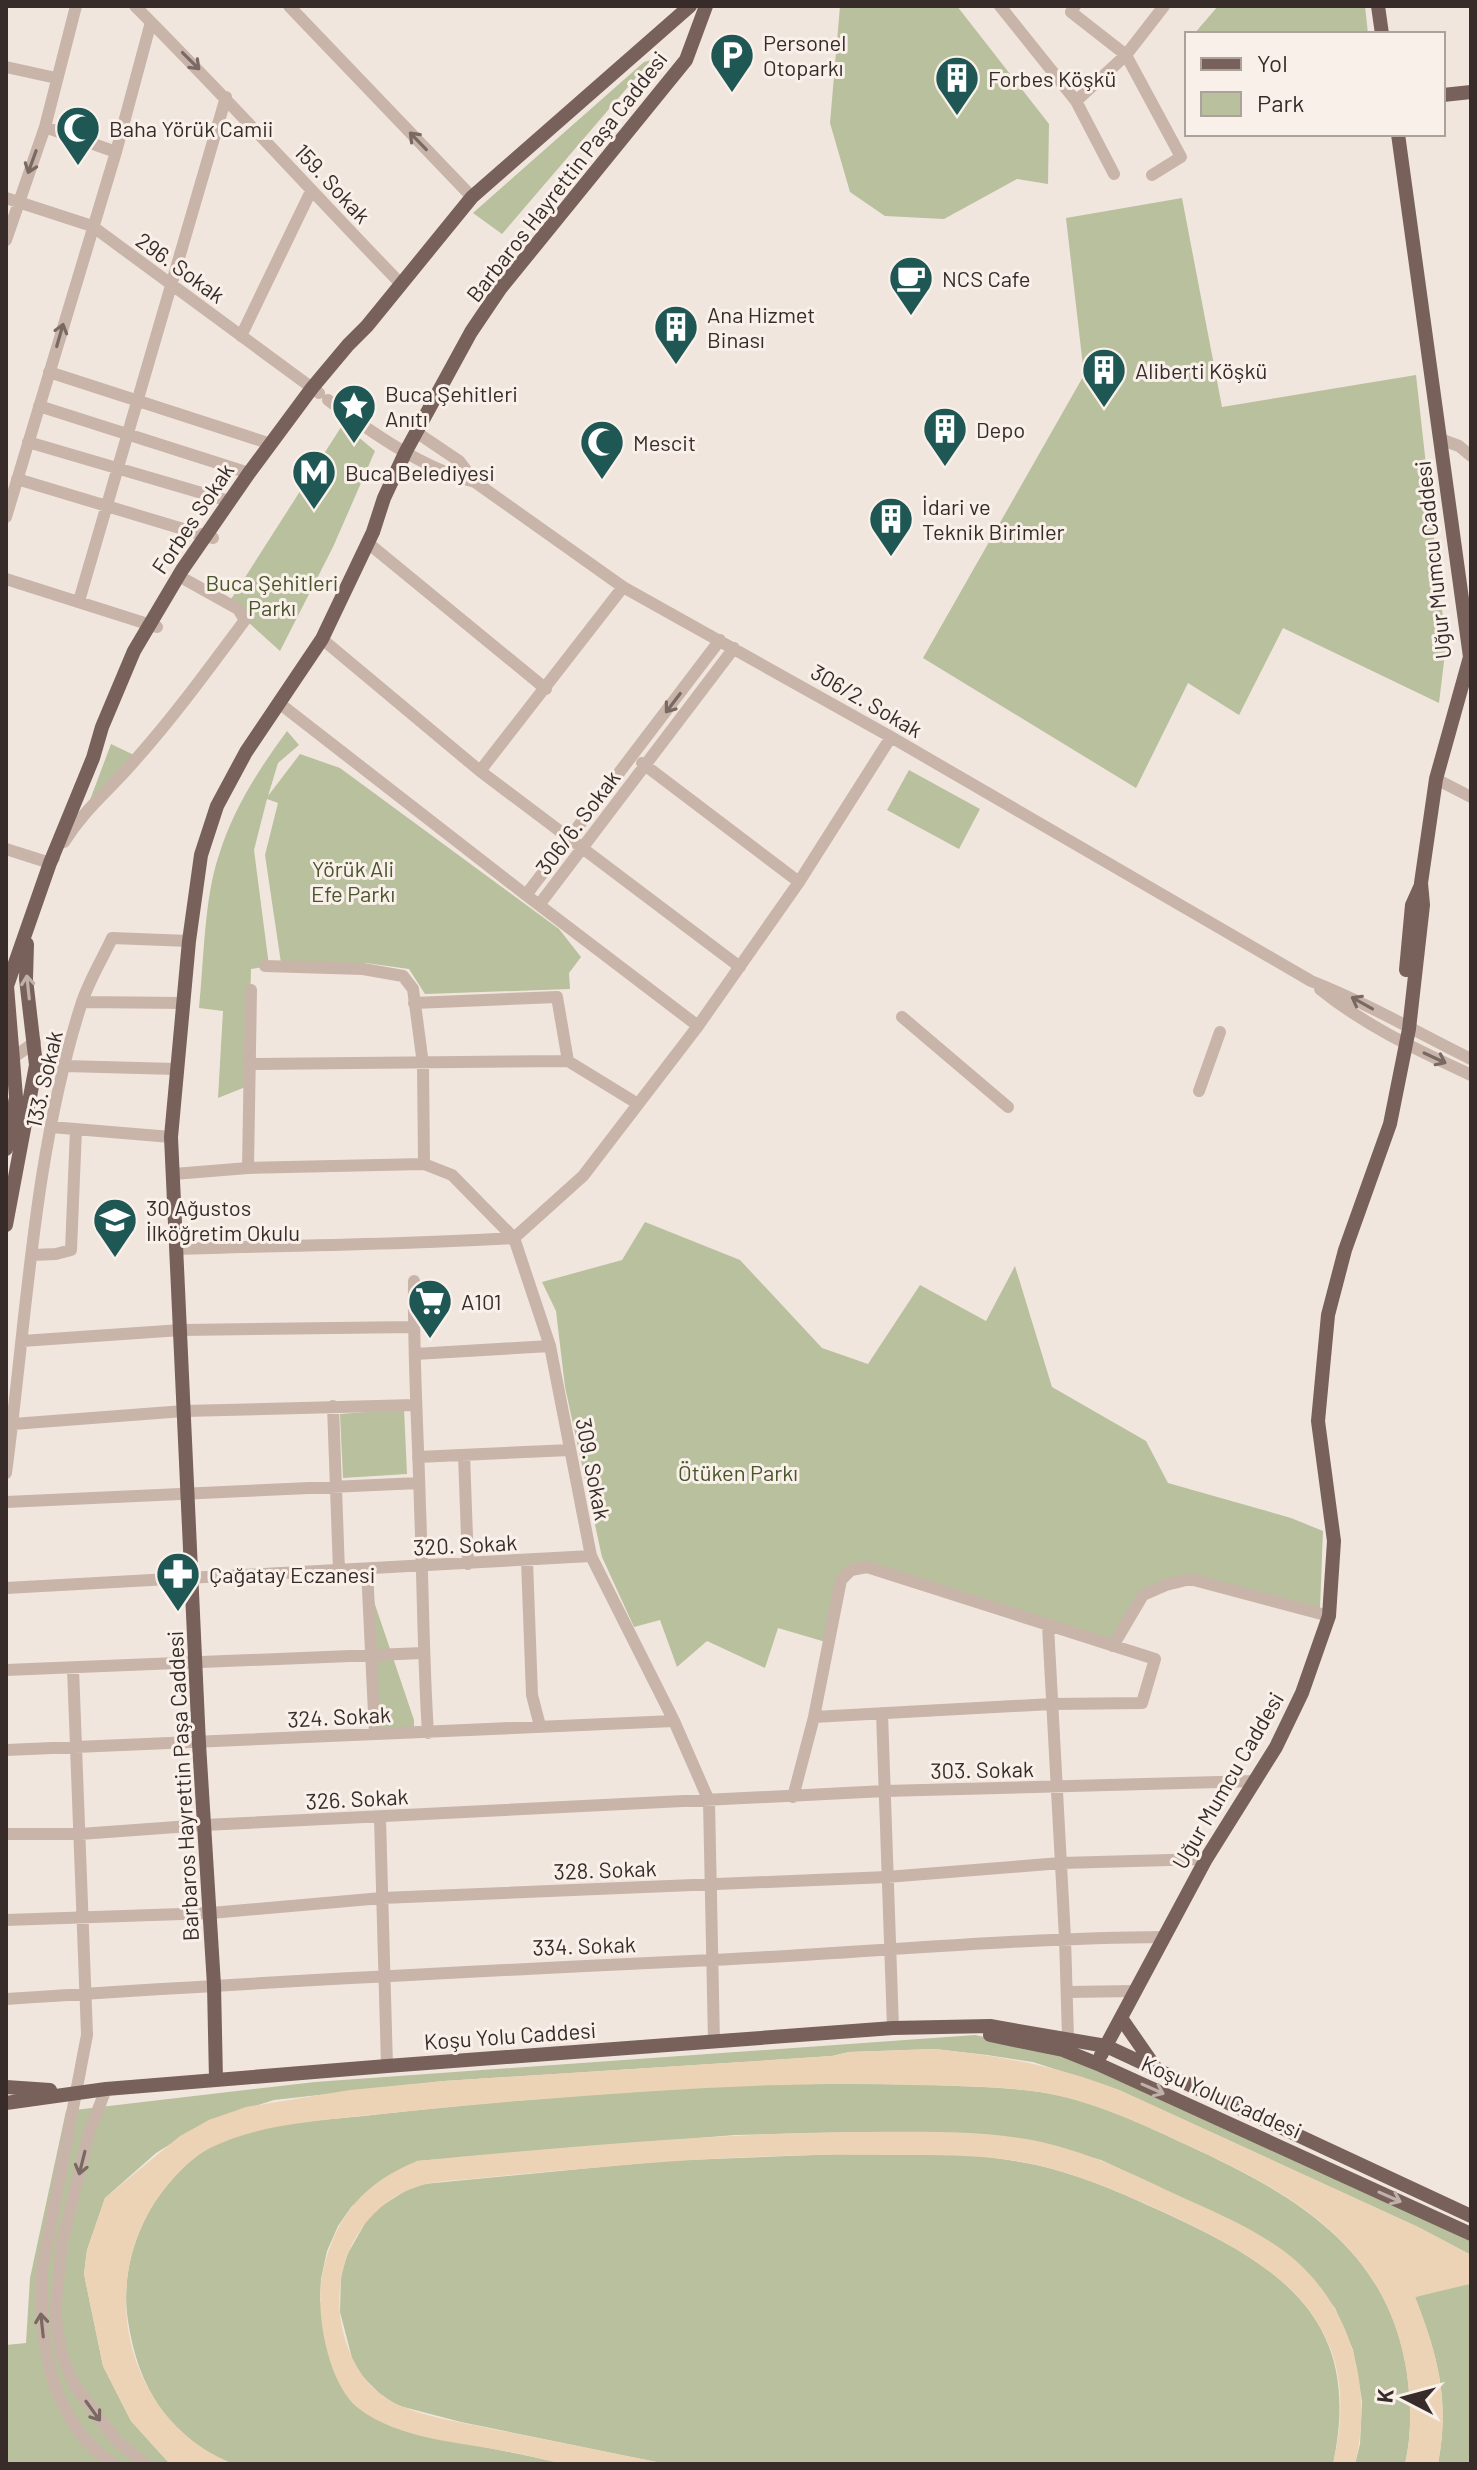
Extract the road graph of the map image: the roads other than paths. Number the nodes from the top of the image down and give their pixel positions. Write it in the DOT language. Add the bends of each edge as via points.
graph roads {
  1 [pos="76,6"];
  2 [pos="135,6"];
  3 [pos="289,6"];
  4 [pos="690,6"];
  5 [pos="706,6"];
  6 [pos="1000,6"];
  7 [pos="1164,6"];
  8 [pos="1378,6"];
  9 [pos="1073,9"];
  10 [pos="151,22"];
  11 [pos="1382,32"];
  12 [pos="1126,55"];
  13 [pos="6,67"];
  14 [pos="56,78"];
  15 [pos="1471,90"];
  16 [pos="1445,95"];
  17 [pos="226,97"];
  18 [pos="1076,101"];
  19 [pos="45,127"];
  20 [pos="1398,136"];
  21 [pos="116,152"];
  22 [pos="1114,174"];
  23 [pos="1152,175"];
  24 [pos="311,191"];
  25 [pos="472,197"];
  26 [pos="12,200"];
  27 [pos="92,226"];
  28 [pos="6,240"];
  29 [pos="172,283"];
  30 [pos="401,284"];
  31 [pos="241,336"];
  32 [pos="49,372"];
  33 [pos="320,394"];
  34 [pos="138,400"];
  35 [pos="39,406"];
  36 [pos="416,432"];
  37 [pos="129,433"];
  38 [pos="1440,439"];
  39 [pos="28,442"];
  40 [pos="271,444"];
  41 [pos="406,451"];
  42 [pos="1471,456"];
  43 [pos="119,468"];
  44 [pos="249,473"];
  45 [pos="17,479"];
  46 [pos="475,482"];
  47 [pos="229,501"];
  48 [pos="107,504"];
  49 [pos="6,517"];
  50 [pos="209,537"];
  51 [pos="368,543"];
  52 [pos="6,579"];
  53 [pos="186,580"];
  54 [pos="623,587"];
  55 [pos="79,601"];
  56 [pos="153,625"];
  57 [pos="322,639"];
  58 [pos="720,640"];
  59 [pos="734,648"];
  60 [pos="1467,678"];
  61 [pos="546,689"];
  62 [pos="279,703"];
  63 [pos="891,737"];
  64 [pos="633,756"];
  65 [pos="645,766"];
  66 [pos="480,771"];
  67 [pos="1436,779"];
  68 [pos="1471,797"];
  69 [pos="570,839"];
  70 [pos="6,849"];
  71 [pos="582,849"];
  72 [pos="50,863"];
  73 [pos="799,882"];
  74 [pos="526,895"];
  75 [pos="539,905"];
  76 [pos="28,932"];
  77 [pos="189,941"];
  78 [pos="265,966"];
  79 [pos="740,967"];
  80 [pos="7,988"];
  81 [pos="251,990"];
  82 [pos="82,1002"];
  83 [pos="183,1003"];
  84 [pos="414,1003"];
  85 [pos="902,1017"];
  86 [pos="698,1026"];
  87 [pos="1220,1032"];
  88 [pos="1404,1035"];
  89 [pos="9,1042"];
  90 [pos="35,1042"];
  91 [pos="10,1058"];
  92 [pos="1471,1059"];
  93 [pos="568,1061"];
  94 [pos="248,1064"];
  95 [pos="423,1064"];
  96 [pos="65,1066"];
  97 [pos="176,1069"];
  98 [pos="1471,1075"];
  99 [pos="1199,1091"];
  100 [pos="638,1104"];
  101 [pos="1008,1107"];
  102 [pos="8,1126"];
  103 [pos="51,1127"];
  104 [pos="76,1129"];
  105 [pos="171,1137"];
  106 [pos="6,1149"];
  107 [pos="424,1164"];
  108 [pos="248,1168"];
  109 [pos="174,1174"];
  110 [pos="6,1225"];
  111 [pos="514,1238"];
  112 [pos="177,1249"];
  113 [pos="32,1255"];
  114 [pos="414,1281"];
  115 [pos="414,1327"];
  116 [pos="181,1330"];
  117 [pos="22,1341"];
  118 [pos="550,1346"];
  119 [pos="415,1354"];
  120 [pos="415,1405"];
  121 [pos="333,1406"];
  122 [pos="184,1411"];
  123 [pos="13,1424"];
  124 [pos="570,1450"];
  125 [pos="464,1455"];
  126 [pos="418,1457"];
  127 [pos="6,1473"];
  128 [pos="419,1483"];
  129 [pos="337,1486"];
  130 [pos="188,1493"];
  131 [pos="6,1502"];
  132 [pos="591,1556"];
  133 [pos="527,1561"];
  134 [pos="468,1564"];
  135 [pos="422,1565"];
  136 [pos="367,1569"];
  137 [pos="339,1571"];
  138 [pos="193,1577"];
  139 [pos="6,1588"];
  140 [pos="1329,1616"];
  141 [pos="1048,1626"];
  142 [pos="1113,1646"];
  143 [pos="423,1653"];
  144 [pos="372,1654"];
  145 [pos="197,1661"];
  146 [pos="73,1668"];
  147 [pos="6,1670"];
  148 [pos="1052,1704"];
  149 [pos="882,1713"];
  150 [pos="814,1717"];
  151 [pos="674,1721"];
  152 [pos="540,1726"];
  153 [pos="428,1733"];
  154 [pos="375,1734"];
  155 [pos="199,1744"];
  156 [pos="77,1747"];
  157 [pos="6,1750"];
  158 [pos="1256,1781"];
  159 [pos="1056,1788"];
  160 [pos="885,1791"];
  161 [pos="793,1797"];
  162 [pos="709,1801"];
  163 [pos="380,1818"];
  164 [pos="204,1825"];
  165 [pos="6,1834"];
  166 [pos="80,1834"];
  167 [pos="1206,1859"];
  168 [pos="1061,1863"];
  169 [pos="887,1877"];
  170 [pos="711,1884"];
  171 [pos="382,1898"];
  172 [pos="211,1913"];
  173 [pos="84,1918"];
  174 [pos="6,1920"];
  175 [pos="1164,1937"];
  176 [pos="1065,1938"];
  177 [pos="890,1950"];
  178 [pos="711,1960"];
  179 [pos="384,1976"];
  180 [pos="214,1985"];
  181 [pos="1135,1991"];
  182 [pos="1067,1992"];
  183 [pos="85,1994"];
  184 [pos="6,1999"];
  185 [pos="1121,2018"];
  186 [pos="893,2028"];
  187 [pos="714,2042"];
  188 [pos="1066,2044"];
  189 [pos="1104,2050"];
  190 [pos="387,2066"];
  191 [pos="1114,2071"];
  192 [pos="1157,2071"];
  193 [pos="216,2080"];
  194 [pos="6,2087"];
  195 [pos="106,2089"];
  196 [pos="78,2093"];
  197 [pos="6,2103"];
  198 [pos="1471,2216"];
  199 [pos="1471,2234"];
  200 [pos="113,2464"];
  201 [pos="145,2464"];
  1 -- 14 [label="street"];
  2 -- 10 [label="street, 159. Sokak"];
  25 -- 3 [label="street, one-way"];
  4 -- 25 [label="main road, Forbes Sokak"];
  5 -- 36 [label="main road, Barbaros Hayrettin Paşa Caddesi" via="686,60 500,289"];
  6 -- 18 [label="street"];
  7 -- 12 [label="street"];
  8 -- 11 [label="main road"];
  9 -- 12 [label="street"];
  10 -- 17 [label="street, 159. Sokak, one-way"];
  10 -- 21 [label="street"];
  12 -- 18 [label="street"];
  12 -- 23 [label="street" via="1181,157"];
  13 -- 14 [label="street"];
  14 -- 19 [label="street"];
  15 -- 16 [label="main road"];
  17 -- 24 [label="street, 159. Sokak"];
  17 -- 29 [label="street"];
  18 -- 22 [label="street"];
  19 -- 21 [label="street"];
  19 -- 26 [label="street, one-way"];
  20 -- 38 [label="main road, Uğur Mumcu Caddesi"];
  21 -- 27 [label="street"];
  24 -- 30 [label="street, 159. Sokak"];
  24 -- 31 [label="street"];
  25 -- 30 [label="main road, Forbes Sokak"];
  26 -- 27 [label="street, 296. Sokak"];
  26 -- 28 [label="street"];
  27 -- 29 [label="street, 296. Sokak"];
  32 -- 27 [label="street, one-way"];
  29 -- 31 [label="street, 296. Sokak"];
  29 -- 34 [label="street"];
  30 -- 33 [label="main road, Forbes Sokak" via="348,345"];
  31 -- 33 [label="street, 296. Sokak"];
  32 -- 34 [label="street"];
  32 -- 35 [label="street"];
  33 -- 40 [label="main road, Forbes Sokak"];
  33 -- 41 [label="street, 296. Sokak"];
  33 -- 50 [label="main road, Forbes Sokak"];
  34 -- 37 [label="street"];
  34 -- 40 [label="street"];
  35 -- 37 [label="street"];
  35 -- 39 [label="street"];
  36 -- 41 [label="main road, Barbaros Hayrettin Paşa Caddesi"];
  36 -- 46 [label="street" via="459,461"];
  37 -- 43 [label="street"];
  37 -- 44 [label="street"];
  38 -- 42 [label="street"];
  38 -- 60 [label="main road, Uğur Mumcu Caddesi" via="1470,657"];
  39 -- 43 [label="street"];
  39 -- 45 [label="street"];
  40 -- 44 [label="main road, Forbes Sokak"];
  41 -- 46 [label="street, 306/2. Sokak"];
  41 -- 51 [label="main road, Barbaros Hayrettin Paşa Caddesi"];
  43 -- 47 [label="street"];
  43 -- 48 [label="street"];
  44 -- 47 [label="main road, Forbes Sokak"];
  45 -- 48 [label="street"];
  45 -- 49 [label="street"];
  46 -- 54 [label="street, 306/2. Sokak"];
  47 -- 50 [label="main road, Forbes Sokak"];
  48 -- 50 [label="street"];
  48 -- 55 [label="street"];
  50 -- 53 [label="main road, Forbes Sokak"];
  50 -- 56 [label="main road, Forbes Sokak"];
  51 -- 57 [label="main road, Barbaros Hayrettin Paşa Caddesi"];
  51 -- 61 [label="street"];
  52 -- 55 [label="street"];
  53 -- 56 [label="main road, Forbes Sokak"];
  53 -- 72 [label="street" via="238,609 245,620 172,718 80,817"];
  54 -- 58 [label="street, 306/2. Sokak"];
  54 -- 61 [label="street"];
  55 -- 56 [label="street"];
  56 -- 72 [label="main road, Forbes Sokak" via="102,727"];
  57 -- 62 [label="main road, Barbaros Hayrettin Paşa Caddesi"];
  57 -- 66 [label="street"];
  58 -- 59 [label="street, 306/2. Sokak"];
  58 -- 64 [label="street, 306/6. Sokak, one-way"];
  59 -- 63 [label="street, 306/2. Sokak"];
  59 -- 65 [label="street, 306/6. Sokak"];
  60 -- 67 [label="main road, Uğur Mumcu Caddesi"];
  61 -- 66 [label="street"];
  62 -- 74 [label="street"];
  62 -- 77 [label="main road, Barbaros Hayrettin Paşa Caddesi" via="217,806 201,855"];
  63 -- 73 [label="street"];
  63 -- 88 [label="street, 306/2. Sokak" via="1311,981 1343,1008"];
  64 -- 65 [label="street"];
  64 -- 69 [label="street, 306/6. Sokak"];
  65 -- 71 [label="street, 306/6. Sokak"];
  65 -- 73 [label="street"];
  66 -- 69 [label="street"];
  67 -- 68 [label="street"];
  67 -- 88 [label="main road, Uğur Mumcu Caddesi" via="1421,883 1412,905"];
  69 -- 71 [label="street"];
  69 -- 74 [label="street, 306/6. Sokak"];
  70 -- 72 [label="street"];
  71 -- 75 [label="street, 306/6. Sokak"];
  71 -- 79 [label="street"];
  72 -- 76 [label="main road, Forbes Sokak"];
  73 -- 79 [label="street"];
  74 -- 75 [label="street, 306/6. Sokak"];
  75 -- 86 [label="street"];
  76 -- 80 [label="main road, Forbes Sokak"];
  90 -- 76 [label="main road, one-way" via="26,979"];
  77 -- 82 [label="street, 133. Sokak" via="112,938"];
  77 -- 83 [label="main road, Barbaros Hayrettin Paşa Caddesi"];
  78 -- 84 [label="street" via="363,969 403,976 413,989"];
  79 -- 86 [label="street"];
  80 -- 89 [label="main road, Forbes Sokak"];
  81 -- 94 [label="street"];
  82 -- 83 [label="street"];
  82 -- 96 [label="street, 133. Sokak"];
  83 -- 97 [label="main road, Barbaros Hayrettin Paşa Caddesi"];
  84 -- 93 [label="street" via="557,997"];
  84 -- 95 [label="street"];
  85 -- 101 [label="street"];
  86 -- 100 [label="street"];
  87 -- 99 [label="street"];
  88 -- 92 [label="street"];
  88 -- 98 [label="street, one-way"];
  88 -- 140 [label="main road, Uğur Mumcu Caddesi" via="1381,1121 1384,1136 1345,1250 1322,1355 1318,1421 1334,1541"];
  89 -- 90 [label="street"];
  89 -- 91 [label="main road, Forbes Sokak"];
  90 -- 91 [label="street"];
  90 -- 110 [label="main road" via="36,1065"];
  91 -- 102 [label="main road, Forbes Sokak" via="16,1097"];
  93 -- 95 [label="street"];
  93 -- 100 [label="street"];
  94 -- 95 [label="street"];
  94 -- 108 [label="street"];
  95 -- 107 [label="street"];
  96 -- 97 [label="street"];
  96 -- 103 [label="street, 133. Sokak"];
  97 -- 105 [label="main road, Barbaros Hayrettin Paşa Caddesi"];
  100 -- 111 [label="street" via="583,1176"];
  102 -- 106 [label="main road, Forbes Sokak"];
  103 -- 104 [label="street"];
  103 -- 113 [label="street, 133. Sokak"];
  104 -- 105 [label="street"];
  104 -- 113 [label="street" via="71,1250"];
  105 -- 109 [label="main road, Barbaros Hayrettin Paşa Caddesi"];
  107 -- 108 [label="street"];
  107 -- 111 [label="street" via="452,1175"];
  108 -- 109 [label="street"];
  109 -- 112 [label="main road, Barbaros Hayrettin Paşa Caddesi"];
  111 -- 112 [label="street"];
  111 -- 118 [label="street, 309. Sokak"];
  112 -- 116 [label="main road, Barbaros Hayrettin Paşa Caddesi"];
  113 -- 117 [label="street, 133. Sokak"];
  114 -- 115 [label="street"];
  115 -- 116 [label="street"];
  115 -- 119 [label="street"];
  116 -- 117 [label="street"];
  116 -- 122 [label="main road, Barbaros Hayrettin Paşa Caddesi"];
  117 -- 123 [label="street, 133. Sokak"];
  118 -- 119 [label="street"];
  118 -- 124 [label="street, 309. Sokak"];
  119 -- 120 [label="street"];
  120 -- 121 [label="street"];
  120 -- 126 [label="street"];
  121 -- 122 [label="street"];
  121 -- 129 [label="street"];
  122 -- 123 [label="street"];
  122 -- 130 [label="main road, Barbaros Hayrettin Paşa Caddesi"];
  123 -- 127 [label="street, 133. Sokak"];
  124 -- 125 [label="street"];
  124 -- 132 [label="street, 309. Sokak"];
  125 -- 126 [label="street"];
  125 -- 134 [label="street"];
  126 -- 128 [label="street"];
  128 -- 129 [label="street"];
  128 -- 135 [label="street"];
  129 -- 130 [label="street"];
  129 -- 137 [label="street"];
  130 -- 131 [label="street"];
  130 -- 138 [label="main road, Barbaros Hayrettin Paşa Caddesi"];
  132 -- 133 [label="street, 320. Sokak"];
  132 -- 151 [label="street, 309. Sokak"];
  133 -- 134 [label="street, 320. Sokak"];
  133 -- 152 [label="street" via="532,1695"];
  134 -- 135 [label="street, 320. Sokak"];
  135 -- 136 [label="street, 320. Sokak"];
  135 -- 143 [label="street"];
  136 -- 137 [label="street, 320. Sokak"];
  136 -- 144 [label="street"];
  137 -- 138 [label="street, 320. Sokak"];
  138 -- 139 [label="street, 320. Sokak"];
  138 -- 145 [label="main road, Barbaros Hayrettin Paşa Caddesi"];
  140 -- 142 [label="street" via="1190,1579 1143,1595"];
  140 -- 158 [label="main road, Uğur Mumcu Caddesi" via="1302,1693"];
  141 -- 142 [label="street"];
  141 -- 148 [label="street"];
  141 -- 150 [label="street" via="867,1567 851,1570 841,1580"];
  142 -- 148 [label="street" via="1155,1659 1142,1703"];
  143 -- 144 [label="street"];
  143 -- 153 [label="street"];
  144 -- 145 [label="street"];
  144 -- 154 [label="street"];
  145 -- 146 [label="street"];
  145 -- 155 [label="main road, Barbaros Hayrettin Paşa Caddesi"];
  146 -- 147 [label="street"];
  146 -- 156 [label="street"];
  148 -- 149 [label="street"];
  148 -- 159 [label="street"];
  149 -- 150 [label="street"];
  149 -- 160 [label="street"];
  150 -- 161 [label="street"];
  151 -- 152 [label="street, 324. Sokak"];
  151 -- 162 [label="street, 309. Sokak"];
  152 -- 153 [label="street, 324. Sokak"];
  153 -- 154 [label="street, 324. Sokak"];
  154 -- 155 [label="street, 324. Sokak"];
  155 -- 156 [label="street, 324. Sokak"];
  155 -- 164 [label="main road, Barbaros Hayrettin Paşa Caddesi"];
  156 -- 157 [label="street, 324. Sokak"];
  156 -- 166 [label="street"];
  158 -- 159 [label="street, 303. Sokak"];
  158 -- 167 [label="main road, Uğur Mumcu Caddesi"];
  159 -- 160 [label="street, 303. Sokak"];
  159 -- 168 [label="street"];
  160 -- 161 [label="street, 303. Sokak"];
  160 -- 169 [label="street"];
  161 -- 162 [label="street, 303. Sokak"];
  162 -- 163 [label="street, 326. Sokak"];
  162 -- 170 [label="street, 309. Sokak"];
  163 -- 164 [label="street, 326. Sokak"];
  163 -- 171 [label="street"];
  164 -- 166 [label="street, 326. Sokak"];
  164 -- 172 [label="main road, Barbaros Hayrettin Paşa Caddesi"];
  165 -- 166 [label="street, 326. Sokak"];
  166 -- 173 [label="street"];
  167 -- 168 [label="street, 328. Sokak"];
  167 -- 175 [label="main road, Uğur Mumcu Caddesi"];
  168 -- 169 [label="street, 328. Sokak"];
  168 -- 176 [label="street"];
  169 -- 170 [label="street, 328. Sokak"];
  169 -- 177 [label="street"];
  170 -- 171 [label="street, 328. Sokak"];
  170 -- 178 [label="street, 309. Sokak"];
  171 -- 172 [label="street, 328. Sokak"];
  171 -- 179 [label="street"];
  172 -- 173 [label="street, 328. Sokak"];
  172 -- 180 [label="main road, Barbaros Hayrettin Paşa Caddesi"];
  173 -- 174 [label="street, 328. Sokak"];
  173 -- 183 [label="street"];
  175 -- 176 [label="street, 334. Sokak"];
  175 -- 181 [label="main road, Uğur Mumcu Caddesi"];
  176 -- 177 [label="street, 334. Sokak"];
  176 -- 182 [label="street"];
  177 -- 178 [label="street, 334. Sokak"];
  177 -- 186 [label="street"];
  178 -- 179 [label="street, 334. Sokak"];
  178 -- 187 [label="street, 309. Sokak"];
  179 -- 180 [label="street, 334. Sokak"];
  179 -- 190 [label="street"];
  180 -- 183 [label="street, 334. Sokak"];
  180 -- 193 [label="main road, Barbaros Hayrettin Paşa Caddesi"];
  181 -- 182 [label="street"];
  181 -- 185 [label="main road, Uğur Mumcu Caddesi"];
  182 -- 188 [label="street"];
  183 -- 184 [label="street, 334. Sokak"];
  183 -- 196 [label="street" via="87,2035"];
  185 -- 189 [label="main road, Uğur Mumcu Caddesi"];
  185 -- 192 [label="main road"];
  186 -- 187 [label="main road, Koşu Yolu Caddesi"];
  186 -- 188 [label="main road, Koşu Yolu Caddesi" via="990,2026"];
  187 -- 190 [label="main road, Koşu Yolu Caddesi"];
  188 -- 189 [label="main road, Koşu Yolu Caddesi"];
  188 -- 191 [label="main road, Koşu Yolu Caddesi"];
  189 -- 191 [label="main road" via="1103,2062"];
  189 -- 192 [label="main road, Koşu Yolu Caddesi"];
  190 -- 193 [label="main road, Koşu Yolu Caddesi"];
  191 -- 199 [label="main road, Koşu Yolu Caddesi, one-way"];
  192 -- 198 [label="main road, Koşu Yolu Caddesi"];
  193 -- 195 [label="main road, Koşu Yolu Caddesi"];
  194 -- 196 [label="main road, Koşu Yolu Caddesi"];
  195 -- 196 [label="main road, Koşu Yolu Caddesi"];
  195 -- 201 [label="street, one-way" via="89,2133 62,2243 55,2312 61,2353 75,2386 116,2440"];
  196 -- 197 [label="main road, Koşu Yolu Caddesi"];
  200 -- 196 [label="street, one-way" via="76,2426 60,2398 50,2374 40,2308 42,2270"];
}
